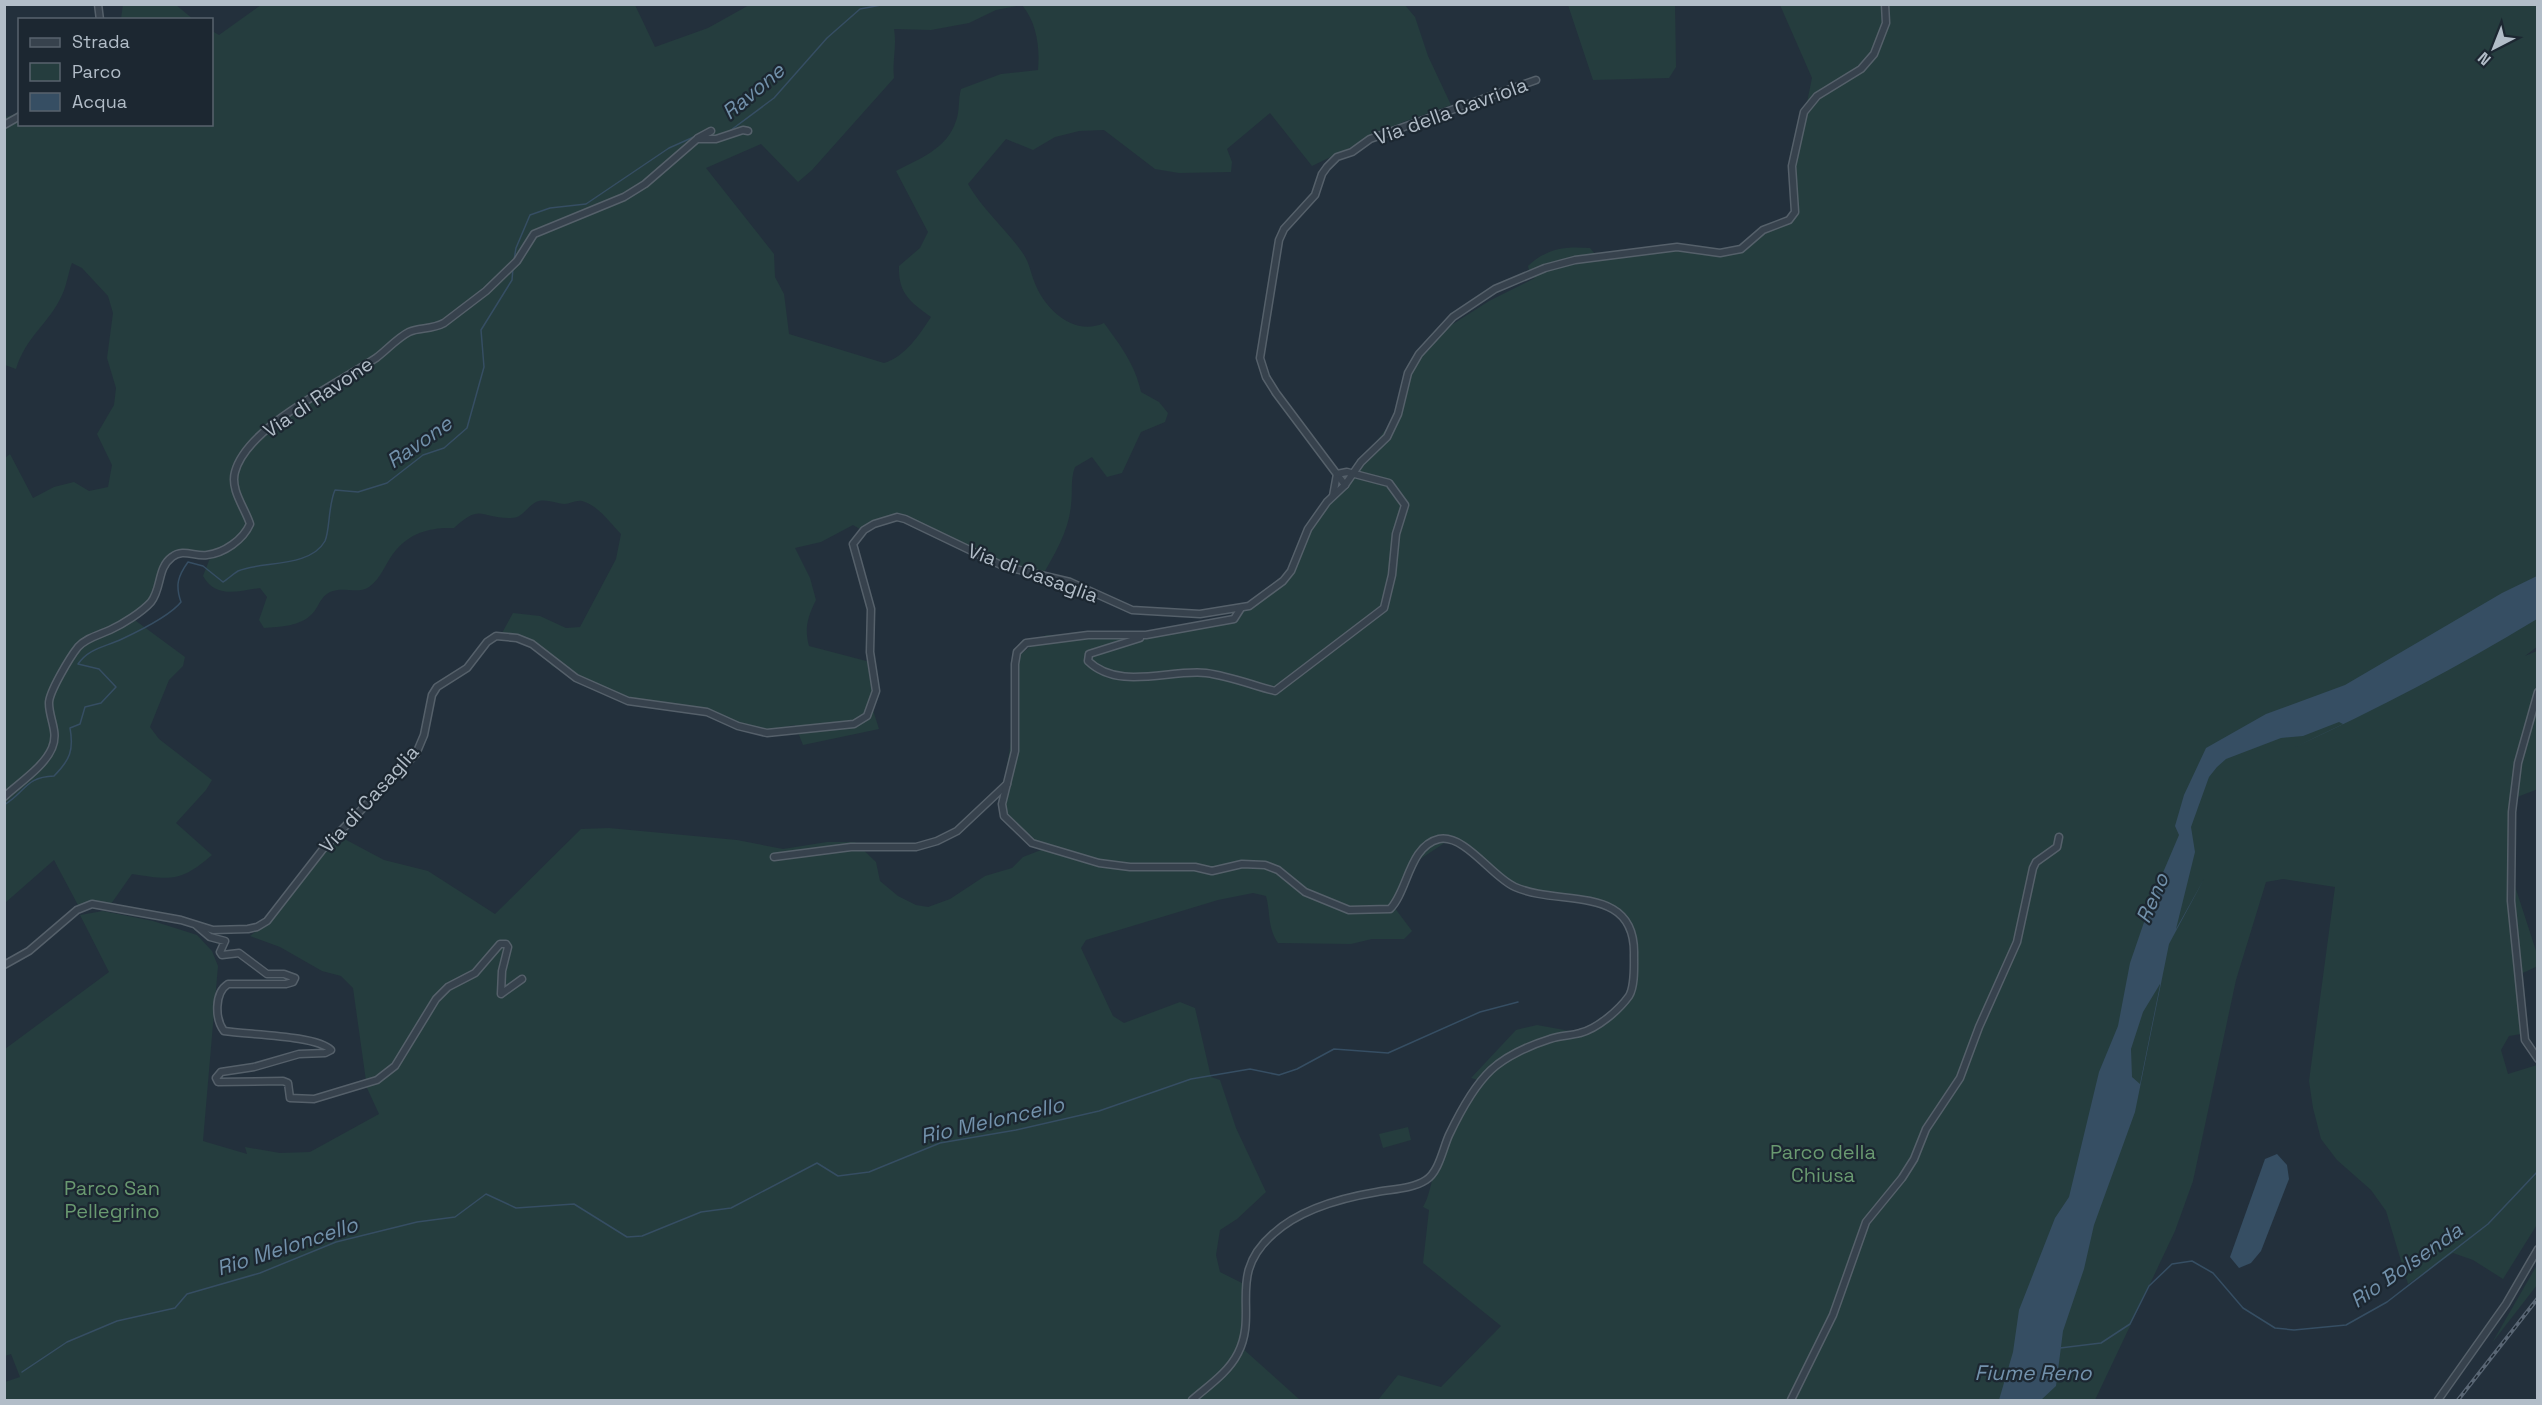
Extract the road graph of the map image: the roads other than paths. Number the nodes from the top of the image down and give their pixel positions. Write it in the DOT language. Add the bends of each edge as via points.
graph roads {
  1 [pos="1885,4"];
  2 [pos="1536,80"];
  3 [pos="18,117"];
  4 [pos="4,125"];
  5 [pos="711,130"];
  6 [pos="748,131"];
  7 [pos="697,139"];
  8 [pos="1337,474"];
  9 [pos="1352,475"];
  10 [pos="1345,485"];
  11 [pos="1333,496"];
  12 [pos="1241,608"];
  13 [pos="1146,635"];
  14 [pos="2538,692"];
  15 [pos="1009,781"];
  16 [pos="4,797"];
  17 [pos="2059,837"];
  18 [pos="774,857"];
  19 [pos="197,926"];
  20 [pos="4,965"];
  21 [pos="522,979"];
  22 [pos="2538,1059"];
  23 [pos="2538,1249"];
  24 [pos="1192,1401"];
  25 [pos="1791,1401"];
  26 [pos="2438,1401"];
  1 -- 9 [label="street, Via di Casaglia" via="1886,23 1874,54 1861,69 1817,96 1804,112 1792,166 1795,212 1789,220 1763,230 1741,249 1720,253 1677,247 1575,260 1495,289 1453,317 1419,354 1408,373 1398,414 1387,437"];
  2 -- 8 [label="street, Via della Cavriola" via="1370,139 1337,157 1322,174 1315,195 1284,229 1260,358 1276,393"];
  3 -- 4 [label="street"];
  5 -- 7 [label="street, Via di Ravone"];
  6 -- 7 [label="street"];
  7 -- 16 [label="street, Via di Ravone" via="624,197 534,234 511,267 444,323 406,334 378,356 324,387 255,440 235,470 234,480 250,524 246,534 207,555 188,552 172,557 161,571 152,601 78,647 51,690 49,704 56,735 52,747 47,757"];
  8 -- 9 [label="street"];
  8 -- 10 [label="street, Via della Cavriola"];
  8 -- 11 [label="street"];
  9 -- 10 [label="street, Via di Casaglia"];
  9 -- 13 [label="street" via="1389,483 1405,505 1396,534 1385,605 1375,617 1275,691 1205,673 1130,677 1095,668 1088,661 1089,654"];
  10 -- 11 [label="street, Via di Casaglia"];
  11 -- 12 [label="street, Via di Casaglia" via="1308,529 1283,581"];
  12 -- 13 [label="street" via="1234,619"];
  12 -- 19 [label="street, Via di Casaglia" via="1200,614 1132,610 1070,582 1003,566 905,519 886,520 864,530 854,544 871,609 870,652 876,691 867,716 854,724 767,733 707,712 628,701 576,678 532,644 496,636 467,668 437,687 416,754 323,849 267,921 248,930"];
  13 -- 15 [label="street" via="1088,635 1026,643 1017,652 1015,751"];
  14 -- 22 [label="street" via="2518,763 2513,798 2511,884 2526,1040"];
  15 -- 18 [label="street" via="957,831 937,841 916,847 851,847"];
  15 -- 24 [label="street" via="1002,804 1004,816 1032,843 1099,863 1212,871 1242,864 1265,865 1324,901 1349,910 1380,911 1396,903 1423,851 1433,842 1448,839 1469,850 1516,887 1597,903 1619,912 1633,936 1634,968 1628,996 1596,1026 1540,1042 1492,1069 1454,1126 1430,1177 1416,1185 1360,1195 1308,1212 1272,1234 1251,1260 1243,1336 1237,1355 1228,1369"];
  17 -- 25 [label="street" via="2056,847 2033,868 2017,942 1960,1078 1926,1129 1902,1178 1866,1222 1833,1315"];
  19 -- 20 [label="street, Via di Casaglia" via="93,904 77,910 29,951"];
  19 -- 21 [label="street, Via di Casaglia" via="210,937 225,941 222,955 239,953 267,974 295,978 286,984 228,984 218,998 219,1024 224,1031 286,1037 331,1050 221,1072 216,1078 228,1084 283,1081 288,1083 290,1098 296,1100 314,1099 377,1080 395,1066 436,999 448,987 475,974 500,944 508,947 501,994"];
  23 -- 26 [label="street" via="2506,1304"];
}
